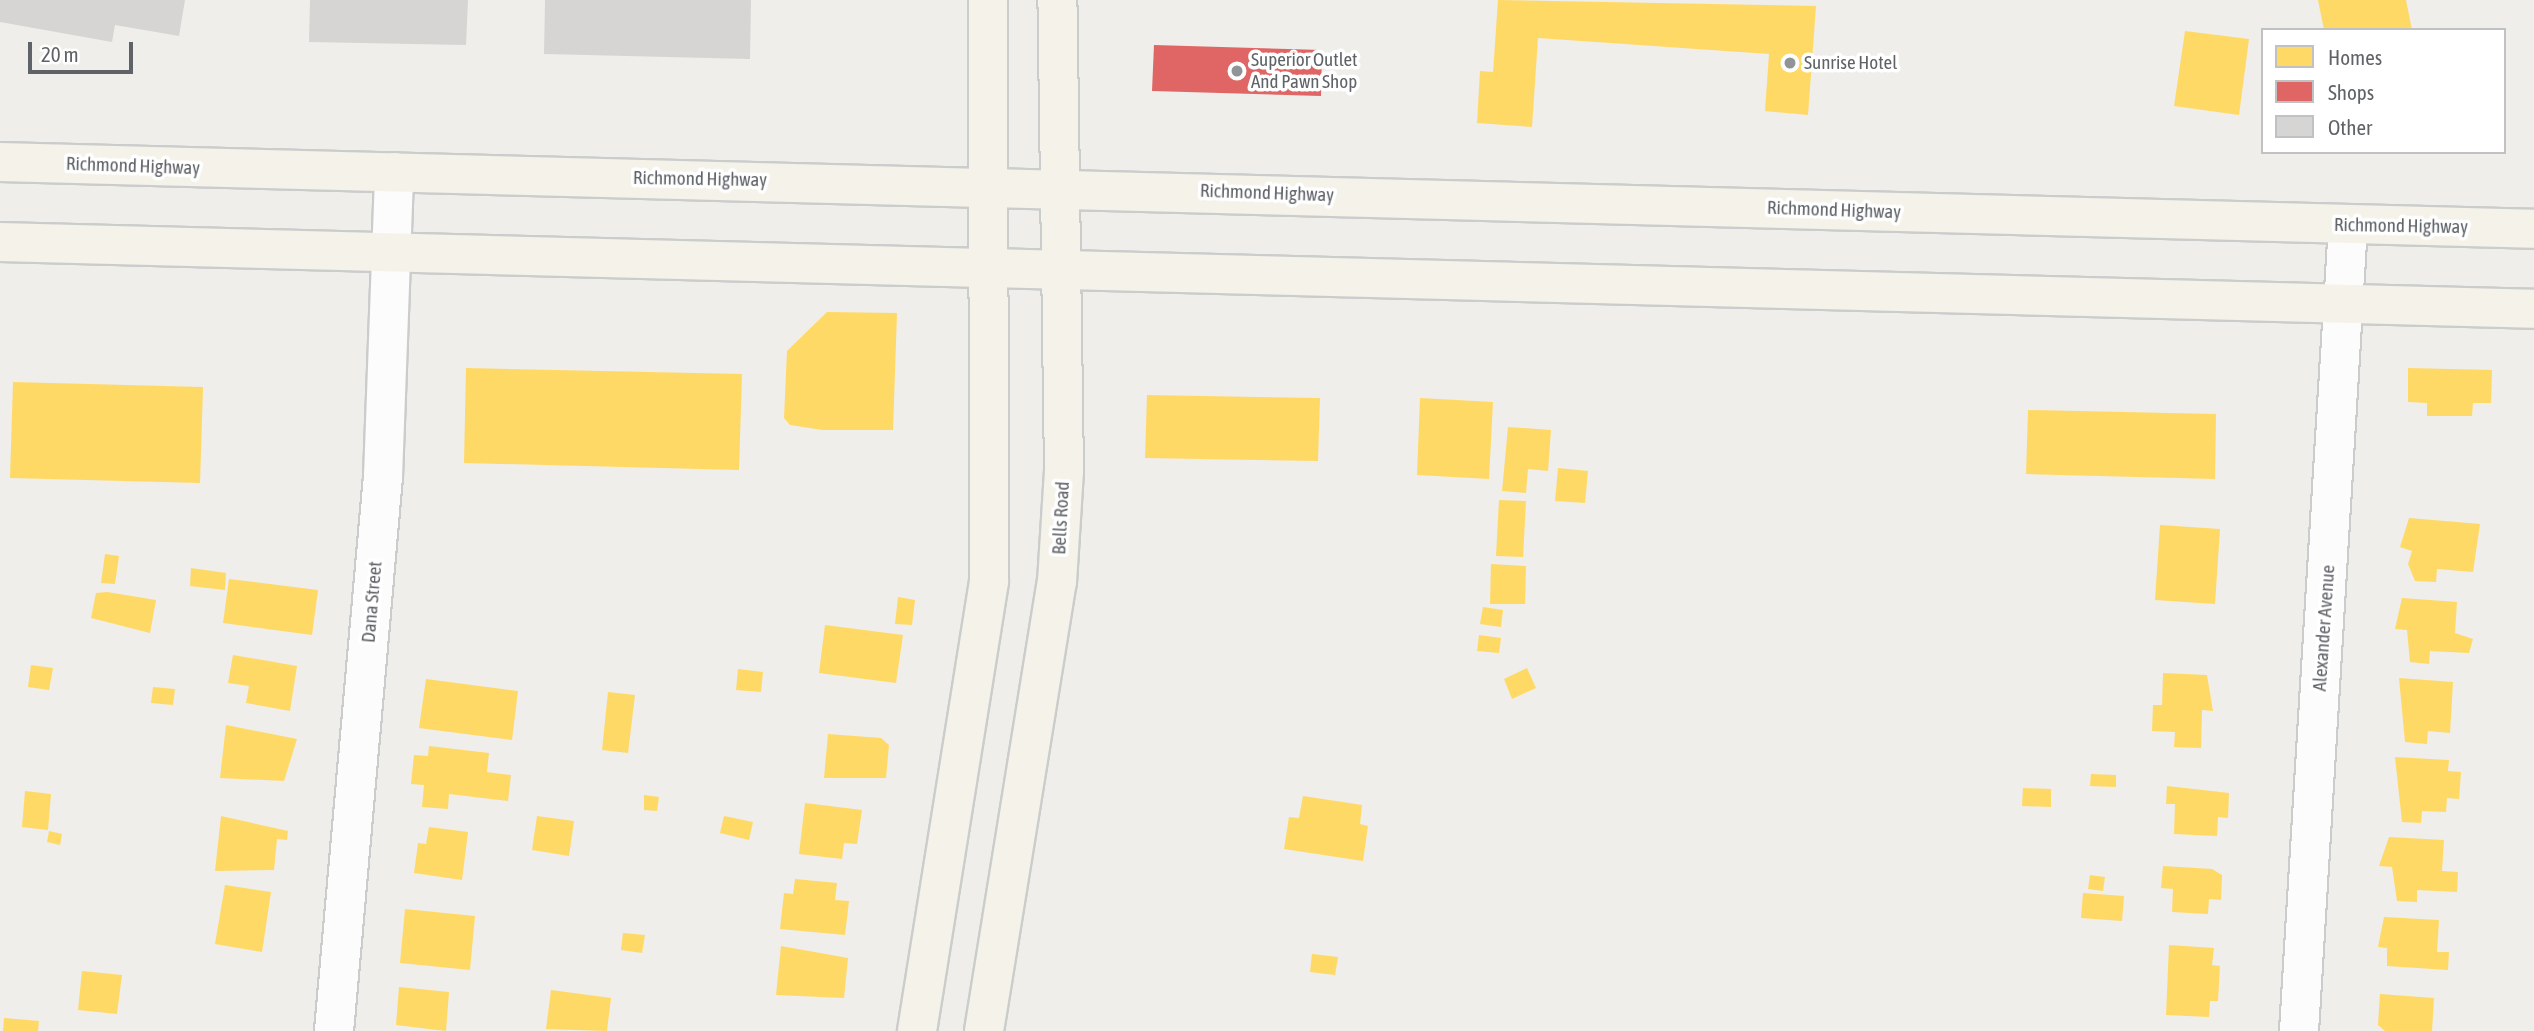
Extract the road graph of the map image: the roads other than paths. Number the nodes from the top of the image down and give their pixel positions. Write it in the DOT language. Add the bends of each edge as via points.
graph roads {
  1 [pos="988,0"];
  2 [pos="1057,0"];
  3 [pos="0,162"];
  4 [pos="394,172"];
  5 [pos="991,186"];
  6 [pos="1060,188"];
  7 [pos="2348,226"];
  8 [pos="2534,229"];
  9 [pos="0,242"];
  10 [pos="391,253"];
  11 [pos="992,264"];
  12 [pos="1061,267"];
  13 [pos="2343,303"];
  14 [pos="2534,309"];
  15 [pos="334,1031"];
  16 [pos="917,1031"];
  17 [pos="984,1031"];
  18 [pos="2299,1031"];
  1 -- 5 [label="main road"];
  2 -- 6 [label="main road, Bells Road"];
  3 -- 4 [label="main road, Richmond Highway"];
  4 -- 5 [label="main road, Richmond Highway"];
  4 -- 10 [label="street, Dana Street"];
  5 -- 6 [label="main road, Richmond Highway"];
  5 -- 11 [label="main road"];
  6 -- 7 [label="main road, Richmond Highway"];
  6 -- 12 [label="main road, Bells Road"];
  7 -- 8 [label="main road, Richmond Highway"];
  7 -- 13 [label="street, Alexander Avenue"];
  9 -- 10 [label="main road"];
  10 -- 11 [label="main road"];
  10 -- 15 [label="street, Dana Street" via="383,477"];
  11 -- 12 [label="main road"];
  11 -- 16 [label="main road" via="989,582 975,702"];
  12 -- 13 [label="main road"];
  12 -- 17 [label="main road, Bells Road" via="1064,472 1057,582"];
  13 -- 14 [label="main road"];
  13 -- 18 [label="street, Alexander Avenue"];
}
